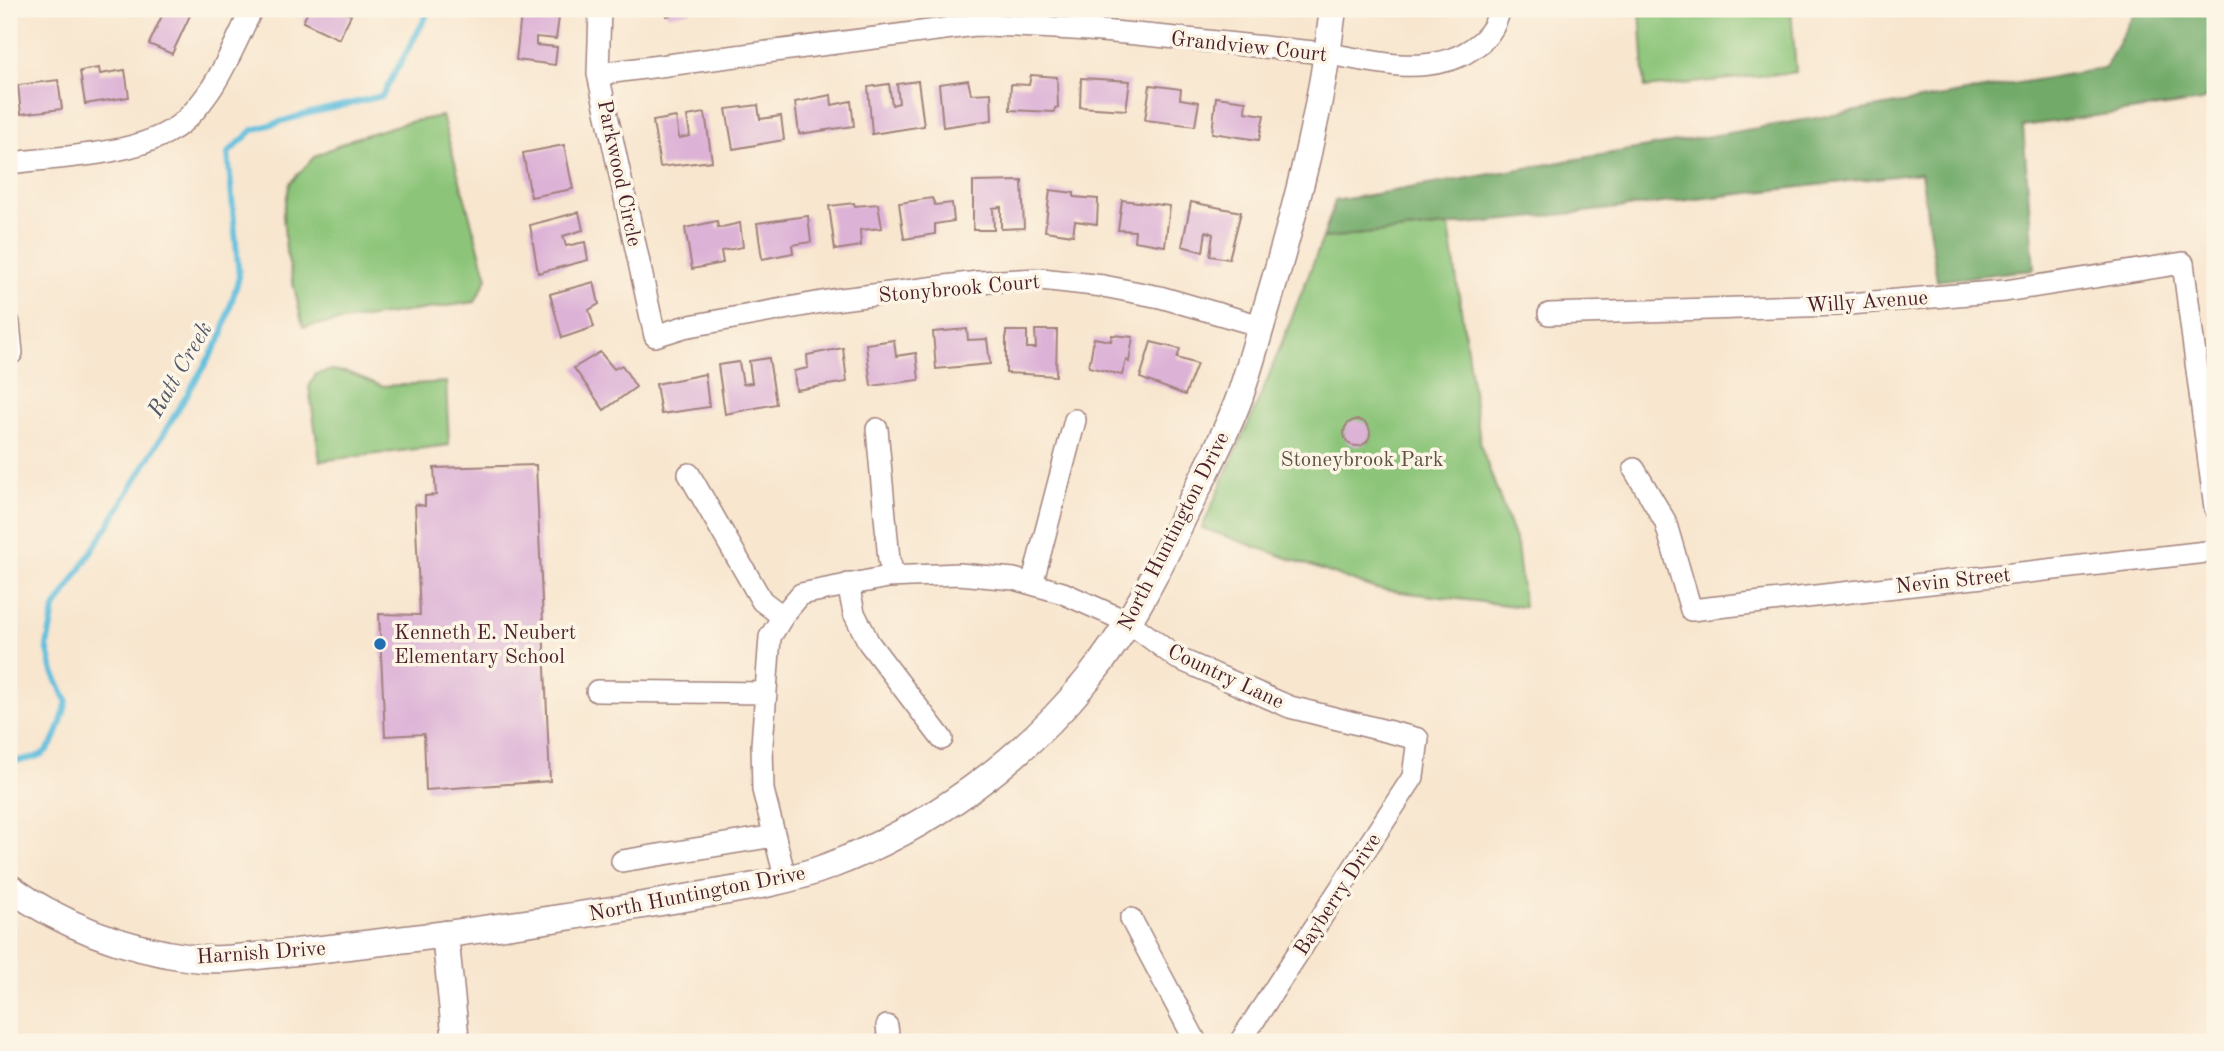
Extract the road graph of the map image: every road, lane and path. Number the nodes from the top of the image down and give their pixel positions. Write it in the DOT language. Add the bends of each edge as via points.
graph roads {
  1 [pos="252,9"];
  2 [pos="600,9"];
  3 [pos="1333,9"];
  4 [pos="1500,9"];
  5 [pos="1328,54"];
  6 [pos="598,74"];
  7 [pos="9,163"];
  8 [pos="1549,314"];
  9 [pos="9,323"];
  10 [pos="1261,326"];
  11 [pos="655,336"];
  12 [pos="12,353"];
  13 [pos="1075,420"];
  14 [pos="877,429"];
  15 [pos="1634,469"];
  16 [pos="688,474"];
  17 [pos="2215,508"];
  18 [pos="2215,551"];
  19 [pos="894,576"];
  20 [pos="848,584"];
  21 [pos="1032,584"];
  22 [pos="782,616"];
  23 [pos="1130,623"];
  24 [pos="597,691"];
  25 [pos="765,693"];
  26 [pos="942,739"];
  27 [pos="1418,739"];
  28 [pos="774,836"];
  29 [pos="622,861"];
  30 [pos="786,881"];
  31 [pos="9,887"];
  32 [pos="1131,919"];
  33 [pos="445,934"];
  34 [pos="456,1042"];
  35 [pos="1196,1042"];
  36 [pos="1240,1042"];
  1 -- 7 [label="street" via="212,88 171,131 119,150"];
  2 -- 6 [label="street, Parkwood Circle"];
  3 -- 5 [label="street, North Huntington Drive"];
  4 -- 5 [label="street, Grandview Court" via="1492,29 1469,51 1448,61 1419,66"];
  5 -- 6 [label="street, Grandview Court" via="1039,26 975,25"];
  5 -- 10 [label="street, North Huntington Drive" via="1310,150"];
  6 -- 11 [label="street, Parkwood Circle"];
  8 -- 17 [label="street, Willy Avenue" via="1837,305 2005,291 2183,263"];
  9 -- 12 [label="street"];
  10 -- 11 [label="street, Stonybrook Court" via="1160,297 1041,279 833,300"];
  10 -- 23 [label="street, North Huntington Drive" via="1239,398"];
  13 -- 21 [label="street"];
  14 -- 19 [label="street"];
  15 -- 18 [label="street, Nevin Street" via="1665,521 1691,610"];
  16 -- 22 [label="street" via="762,601"];
  19 -- 20 [label="street, Country Lane"];
  19 -- 21 [label="street, Country Lane" via="958,574"];
  20 -- 22 [label="street, Country Lane" via="801,594"];
  20 -- 26 [label="street" via="854,612 869,643"];
  21 -- 23 [label="street, Country Lane"];
  22 -- 25 [label="street, Country Lane" via="770,637"];
  23 -- 27 [label="street, Country Lane" via="1177,658 1290,707"];
  23 -- 30 [label="street, North Huntington Drive" via="1087,681 1008,761 929,819"];
  24 -- 25 [label="street"];
  25 -- 28 [label="street, Country Lane" via="764,790"];
  27 -- 36 [label="street, Bayberry Drive" via="1413,776"];
  28 -- 29 [label="street"];
  28 -- 30 [label="street, Country Lane"];
  30 -- 33 [label="street, North Huntington Drive"];
  31 -- 33 [label="street, Harnish Drive" via="72,926 121,943 196,959"];
  32 -- 35 [label="street"];
  33 -- 34 [label="street"];
}
